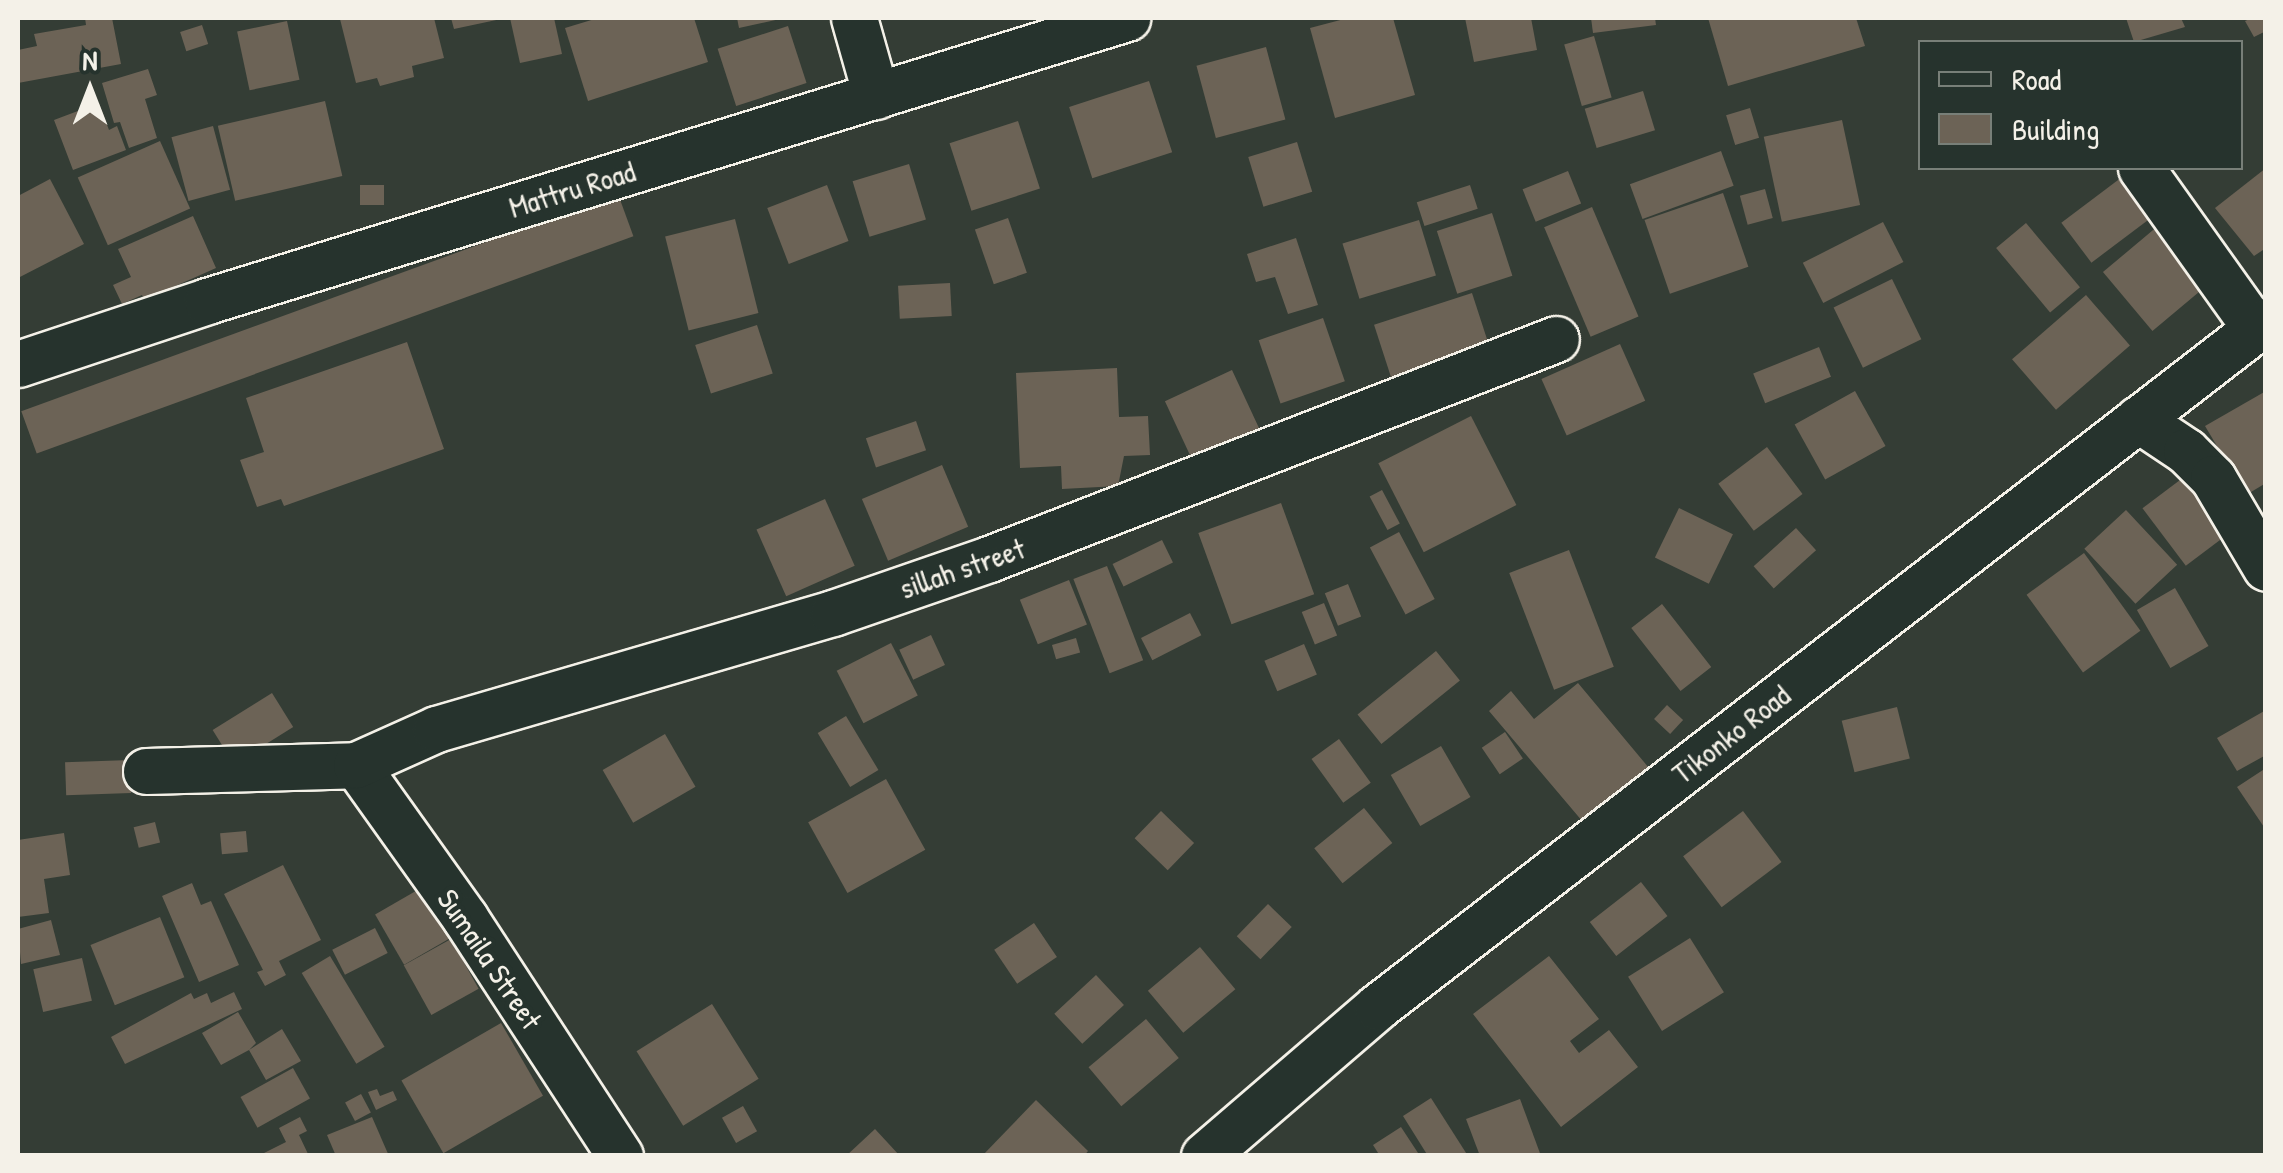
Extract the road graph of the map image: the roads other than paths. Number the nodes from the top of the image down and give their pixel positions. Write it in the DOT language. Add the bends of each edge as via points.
graph roads {
  1 [pos="854,18"];
  2 [pos="1126,18"];
  3 [pos="876,96"];
  4 [pos="2142,170"];
  5 [pos="2260,325"];
  6 [pos="1556,339"];
  7 [pos="18,364"];
  8 [pos="2138,419"];
  9 [pos="2266,568"];
  10 [pos="356,765"];
  11 [pos="146,772"];
  12 [pos="620,1156"];
  13 [pos="1204,1156"];
  1 -- 3 [label="street"];
  2 -- 3 [label="street, Mattru Road"];
  3 -- 7 [label="street, Mattru Road"];
  4 -- 5 [label="street"];
  5 -- 8 [label="street, Tikonko Road"];
  6 -- 10 [label="street, sillah street" via="989,560 833,613 436,728"];
  8 -- 9 [label="street" via="2213,478"];
  8 -- 13 [label="street, Tikonko Road" via="1377,1007"];
  10 -- 11 [label="street"];
  10 -- 12 [label="street, Sumaila Street"];
}
